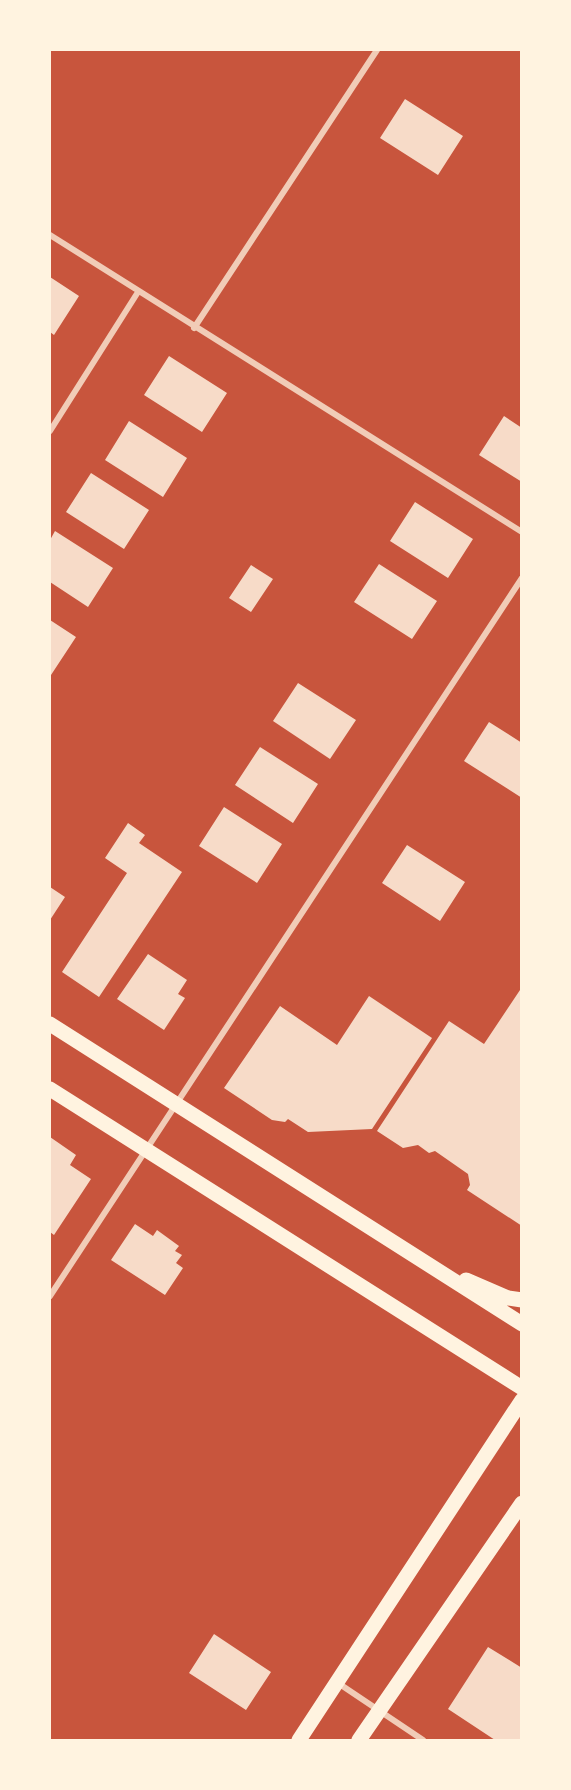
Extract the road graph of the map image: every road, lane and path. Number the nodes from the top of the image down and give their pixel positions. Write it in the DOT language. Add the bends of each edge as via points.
graph roads {
  1 [pos="377,50"];
  2 [pos="50,235"];
  3 [pos="138,292"];
  4 [pos="194,328"];
  5 [pos="50,431"];
  6 [pos="522,532"];
  7 [pos="522,578"];
  8 [pos="50,1024"];
  9 [pos="50,1089"];
  10 [pos="176,1105"];
  11 [pos="145,1151"];
  12 [pos="425,1263"];
  13 [pos="50,1296"];
  14 [pos="522,1300"];
  15 [pos="522,1324"];
  16 [pos="522,1388"];
  17 [pos="522,1400"];
  18 [pos="522,1503"];
  19 [pos="338,1683"];
  20 [pos="378,1711"];
  21 [pos="299,1740"];
  22 [pos="359,1740"];
  23 [pos="423,1740"];
  1 -- 4 [label="street"];
  2 -- 3 [label="street"];
  3 -- 4 [label="street"];
  3 -- 5 [label="street"];
  4 -- 6 [label="street"];
  7 -- 10 [label="street"];
  8 -- 10 [label="main road"];
  9 -- 11 [label="main road"];
  10 -- 11 [label="street"];
  10 -- 12 [label="main road"];
  11 -- 13 [label="street"];
  11 -- 16 [label="main road"];
  12 -- 14 [label="main road" via="508,1298"];
  12 -- 15 [label="main road"];
  17 -- 19 [label="main road"];
  18 -- 20 [label="main road"];
  19 -- 20 [label="street"];
  19 -- 21 [label="main road"];
  20 -- 22 [label="main road"];
  20 -- 23 [label="street"];
}
